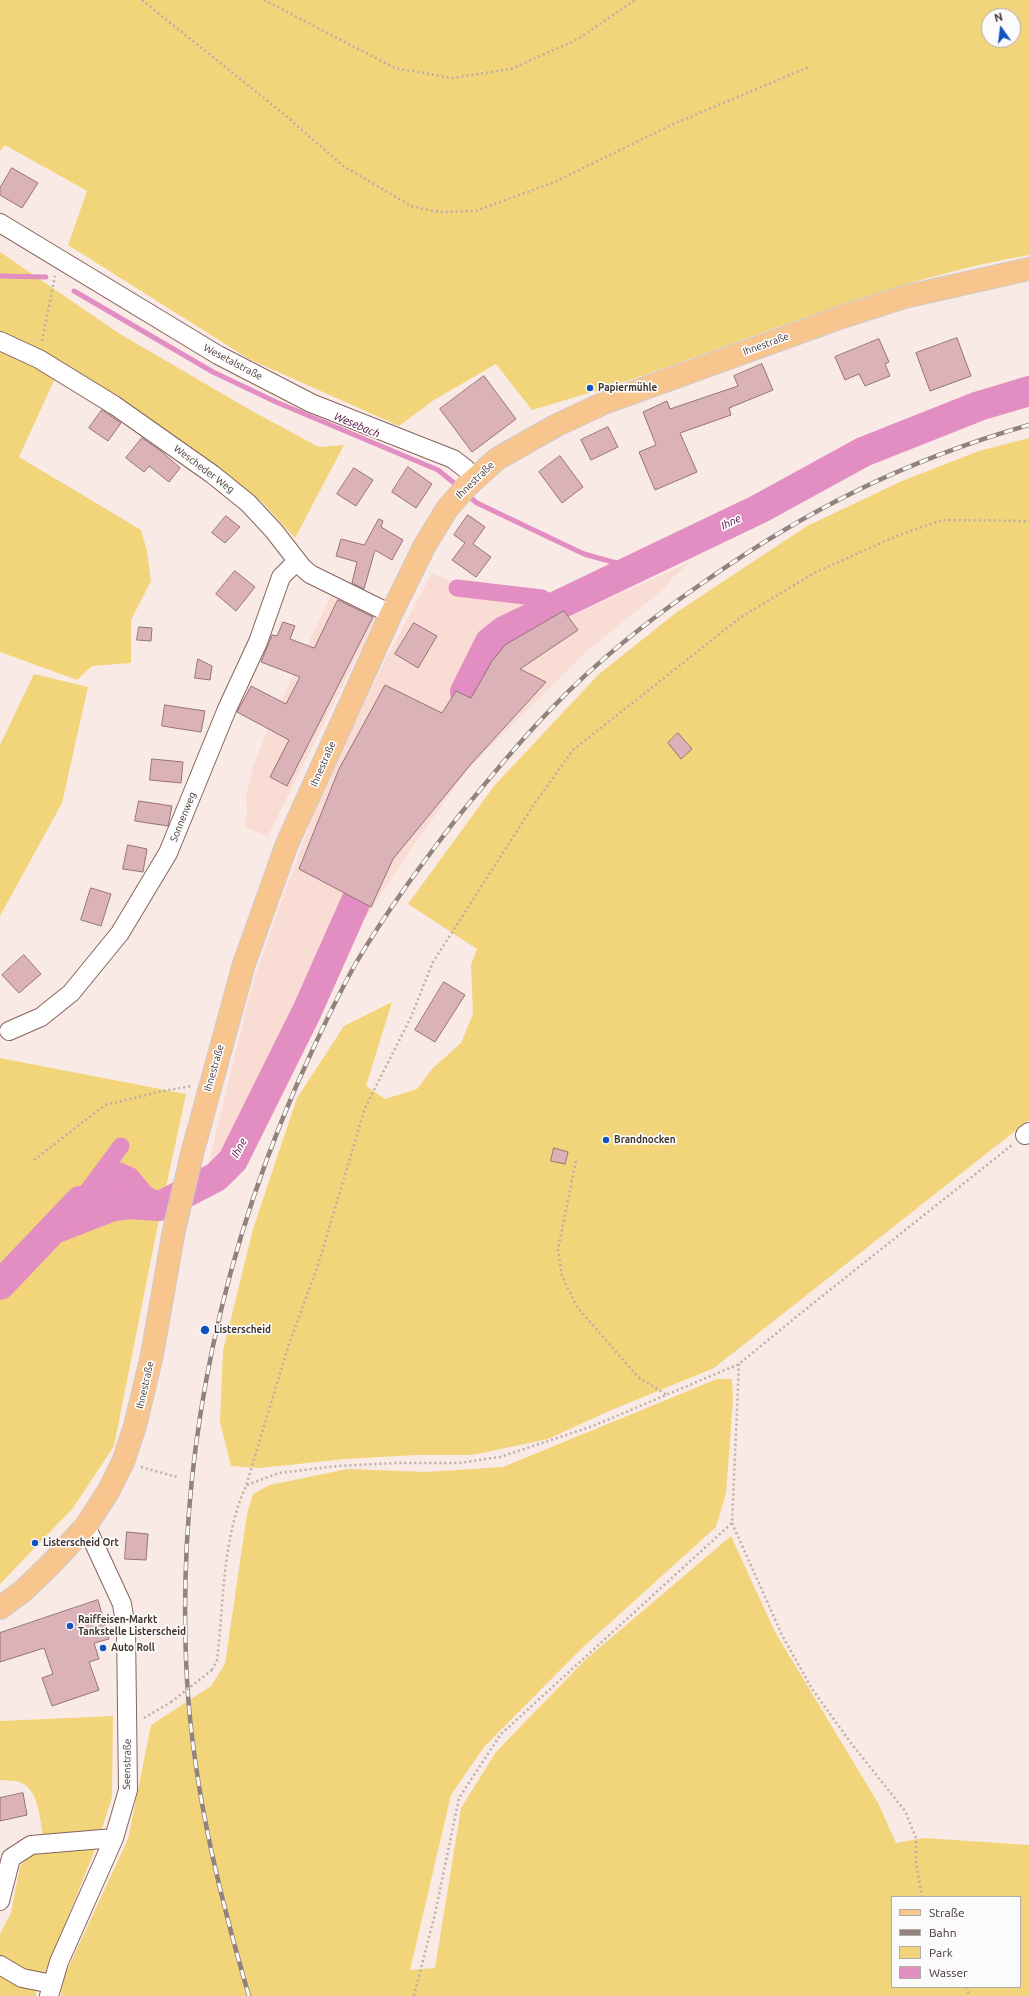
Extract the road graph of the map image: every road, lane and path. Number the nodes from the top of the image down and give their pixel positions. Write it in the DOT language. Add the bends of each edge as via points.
graph roads {
  1 [pos="142,0"];
  2 [pos="264,0"];
  3 [pos="635,0"];
  4 [pos="810,67"];
  5 [pos="0,223"];
  6 [pos="58,260"];
  7 [pos="1029,269"];
  8 [pos="0,341"];
  9 [pos="39,359"];
  10 [pos="467,487"];
  11 [pos="1029,521"];
  12 [pos="297,561"];
  13 [pos="391,614"];
  14 [pos="9,1031"];
  15 [pos="210,1083"];
  16 [pos="1027,1134"];
  17 [pos="34,1160"];
  18 [pos="576,1160"];
  19 [pos="739,1364"];
  20 [pos="668,1396"];
  21 [pos="123,1462"];
  22 [pos="177,1477"];
  23 [pos="246,1486"];
  24 [pos="732,1523"];
  25 [pos="86,1526"];
  26 [pos="0,1608"];
  27 [pos="127,1725"];
  28 [pos="114,1838"];
  29 [pos="922,1896"];
  30 [pos="0,1901"];
  31 [pos="0,1965"];
  32 [pos="50,1990"];
  33 [pos="414,1996"];
  1 -- 4 [label="path" via="286,115 343,166 411,206 439,212 475,211 556,182 673,124"];
  2 -- 3 [label="path" via="395,68 452,78 511,69 578,39"];
  5 -- 6 [label="street, Wesetalstraße"];
  6 -- 9 [label="path"];
  6 -- 10 [label="street, Wesetalstraße" via="218,355 311,403 453,459 466,469"];
  7 -- 10 [label="main road, Ihnestraße" via="965,282 842,317 604,403 497,459"];
  8 -- 9 [label="street, Wescheder Weg"];
  9 -- 12 [label="street, Wescheder Weg" via="114,405 212,474 248,503"];
  10 -- 13 [label="main road, Ihnestraße" via="435,526"];
  11 -- 23 [label="path" via="942,520 899,535 816,572 741,617 573,750 535,803 433,962 411,1017 365,1108 319,1262 288,1347"];
  12 -- 13 [label="street, Wescheder Weg" via="310,574"];
  12 -- 14 [label="street, Sonnenweg" via="280,577 258,642 227,709 168,853 120,933 71,993 40,1017"];
  13 -- 15 [label="main road, Ihnestraße" via="287,844 244,964"];
  15 -- 17 [label="path" via="105,1105"];
  15 -- 21 [label="main road, Ihnestraße" via="174,1230 152,1355 135,1426"];
  16 -- 19 [label="path"];
  18 -- 20 [label="path" via="558,1249 562,1276 577,1307 638,1377"];
  19 -- 20 [label="path"];
  19 -- 24 [label="path"];
  20 -- 23 [label="path" via="593,1426 500,1457 459,1463 338,1466 278,1473"];
  21 -- 22 [label="path"];
  21 -- 25 [label="main road, Ihnestraße" via="108,1492"];
  23 -- 27 [label="path, bridge" via="228,1551 217,1660 212,1670 171,1702 151,1715"];
  24 -- 29 [label="path" via="782,1635 812,1689 905,1811 916,1838 916,1862"];
  24 -- 33 [label="path" via="501,1734 459,1798 435,1914"];
  25 -- 26 [label="main road, Ihnestraße" via="23,1591"];
  25 -- 27 [label="street, Seenstraße" via="122,1604 126,1629"];
  27 -- 28 [label="street, Seenstraße" via="128,1790"];
  28 -- 30 [label="street" via="31,1845 10,1858"];
  28 -- 32 [label="street, Seenstraße" via="59,1962"];
  31 -- 32 [label="street"];
}
